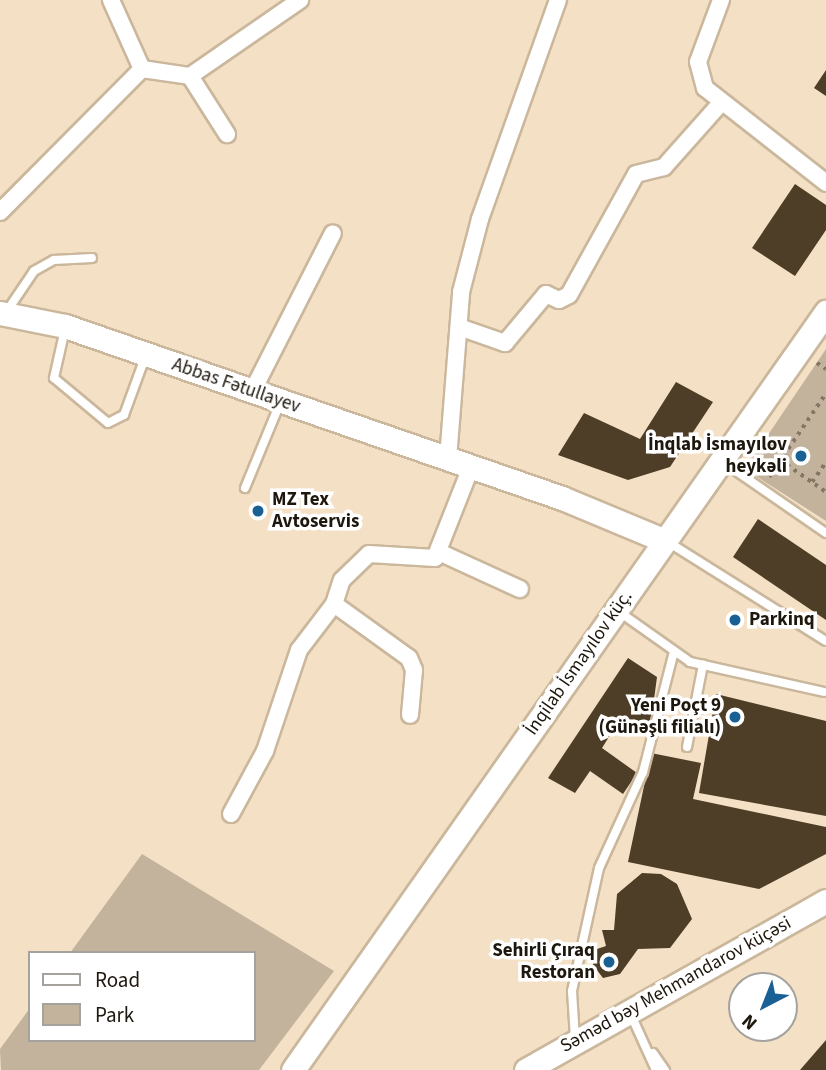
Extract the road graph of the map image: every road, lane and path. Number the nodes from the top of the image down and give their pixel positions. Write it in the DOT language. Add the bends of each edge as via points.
graph roads {
  1 [pos="111,0"];
  2 [pos="300,0"];
  3 [pos="558,0"];
  4 [pos="721,0"];
  5 [pos="142,69"];
  6 [pos="190,76"];
  7 [pos="720,104"];
  8 [pos="227,134"];
  9 [pos="826,183"];
  10 [pos="0,212"];
  11 [pos="333,233"];
  12 [pos="92,258"];
  13 [pos="826,312"];
  14 [pos="3,313"];
  15 [pos="65,326"];
  16 [pos="459,327"];
  17 [pos="146,355"];
  18 [pos="817,363"];
  19 [pos="826,369"];
  20 [pos="252,392"];
  21 [pos="826,393"];
  22 [pos="281,402"];
  23 [pos="448,459"];
  24 [pos="780,460"];
  25 [pos="720,461"];
  26 [pos="826,462"];
  27 [pos="471,467"];
  28 [pos="765,482"];
  29 [pos="812,482"];
  30 [pos="245,488"];
  31 [pos="826,492"];
  32 [pos="826,533"];
  33 [pos="663,540"];
  34 [pos="439,552"];
  35 [pos="520,589"];
  36 [pos="334,604"];
  37 [pos="618,611"];
  38 [pos="826,641"];
  39 [pos="673,655"];
  40 [pos="703,665"];
  41 [pos="824,692"];
  42 [pos="410,715"];
  43 [pos="687,747"];
  44 [pos="231,814"];
  45 [pos="826,901"];
  46 [pos="630,1012"];
  47 [pos="330,1014"];
  48 [pos="576,1042"];
  49 [pos="645,1042"];
  50 [pos="293,1070"];
  51 [pos="313,1070"];
  52 [pos="526,1070"];
  53 [pos="656,1070"];
  54 [pos="665,1070"];
  1 -- 5 [label="street"];
  2 -- 6 [label="street"];
  3 -- 16 [label="street" via="480,219"];
  4 -- 7 [label="street" via="698,62 705,88"];
  5 -- 6 [label="street"];
  5 -- 10 [label="street"];
  6 -- 8 [label="street"];
  7 -- 9 [label="street"];
  7 -- 16 [label="street" via="664,167 636,174 569,295 559,300 546,294 505,343"];
  11 -- 20 [label="street"];
  12 -- 14 [label="lane" via="54,260 34,271"];
  13 -- 25 [label="main road, İnqilab İsmayılov küç."];
  14 -- 15 [label="main road, Abbas Fətullayev"];
  15 -- 17 [label="main road, Abbas Fətullayev"];
  15 -- 17 [label="lane" via="54,379 108,423 124,415"];
  16 -- 23 [label="street"];
  17 -- 20 [label="main road, Abbas Fətullayev"];
  18 -- 19 [label="path"];
  20 -- 22 [label="main road, Abbas Fətullayev"];
  21 -- 24 [label="path"];
  22 -- 23 [label="main road, Abbas Fətullayev"];
  22 -- 30 [label="lane"];
  23 -- 27 [label="main road, Abbas Fətullayev"];
  24 -- 28 [label="path"];
  24 -- 29 [label="path"];
  25 -- 32 [label="lane"];
  25 -- 33 [label="main road, İnqilab İsmayılov küç."];
  26 -- 29 [label="path"];
  27 -- 33 [label="main road, Abbas Fətullayev"];
  27 -- 34 [label="street"];
  29 -- 31 [label="path"];
  33 -- 37 [label="main road, İnqilab İsmayılov küç."];
  33 -- 38 [label="lane"];
  34 -- 35 [label="street"];
  34 -- 36 [label="street" via="424,560 369,554 342,580"];
  36 -- 42 [label="street" via="409,658 414,670"];
  36 -- 44 [label="street" via="299,650 265,751"];
  37 -- 39 [label="lane"];
  37 -- 47 [label="main road, İnqilab İsmayılov küç."];
  39 -- 40 [label="lane"];
  39 -- 48 [label="lane" via="643,772 599,868 572,991"];
  40 -- 41 [label="lane"];
  40 -- 43 [label="lane"];
  45 -- 46 [label="main road, Səməd bəy Mehmandarov küçəsi"];
  46 -- 48 [label="main road, Səməd bəy Mehmandarov küçəsi"];
  46 -- 49 [label="lane"];
  47 -- 50 [label="main road, İnqilab İsmayılov küç."];
  47 -- 51 [label="main road"];
  48 -- 52 [label="main road, Səməd bəy Mehmandarov küçəsi"];
  49 -- 53 [label="lane"];
  49 -- 54 [label="lane"];
}
